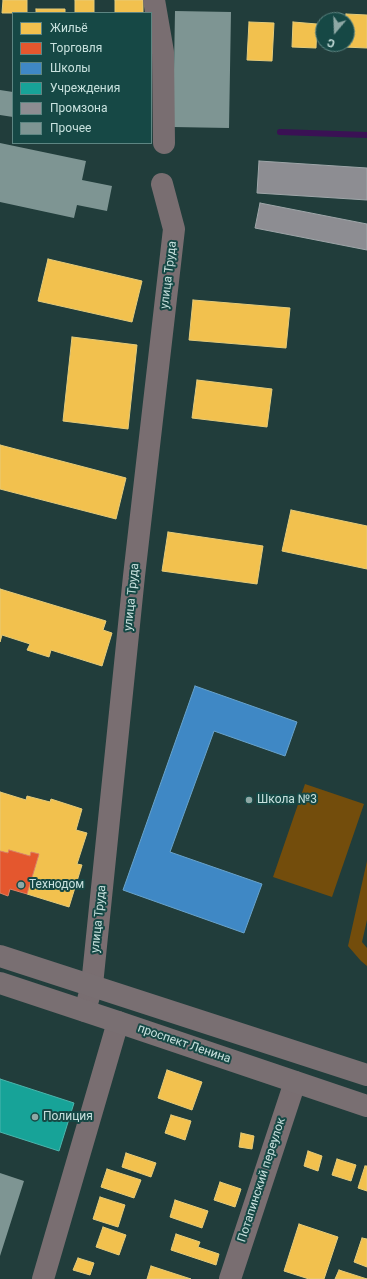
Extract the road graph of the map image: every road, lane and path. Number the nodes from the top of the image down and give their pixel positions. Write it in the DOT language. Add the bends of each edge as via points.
graph roads {
  1 [pos="154,0"];
  2 [pos="164,143"];
  3 [pos="162,184"];
  4 [pos="0,956"];
  5 [pos="0,983"];
  6 [pos="92,985"];
  7 [pos="85,1010"];
  8 [pos="118,1022"];
  9 [pos="367,1075"];
  10 [pos="295,1082"];
  11 [pos="367,1106"];
  12 [pos="43,1279"];
  13 [pos="230,1279"];
  1 -- 2 [label="street" via="163,52"];
  3 -- 6 [label="street, улица Труда" via="174,229 134,576"];
  4 -- 6 [label="main road"];
  5 -- 7 [label="main road, проспект Ленина"];
  6 -- 7 [label="street, улица Труда"];
  6 -- 9 [label="main road"];
  7 -- 8 [label="main road, проспект Ленина"];
  8 -- 10 [label="main road, проспект Ленина"];
  8 -- 12 [label="street"];
  10 -- 11 [label="main road, проспект Ленина"];
  10 -- 13 [label="street, Потапинский переулок"];
}
